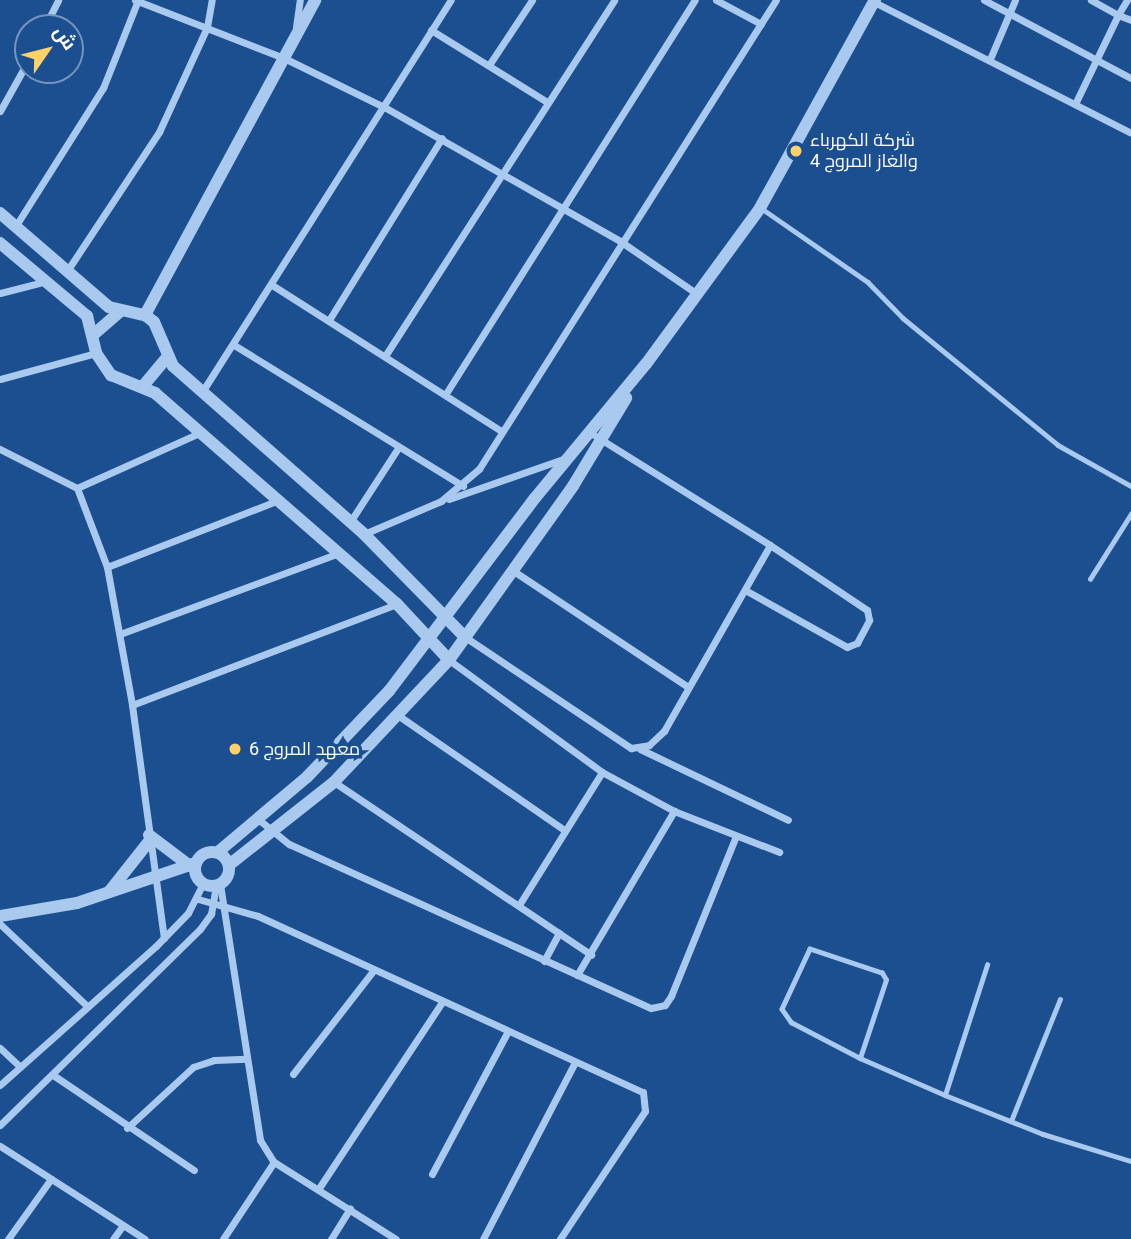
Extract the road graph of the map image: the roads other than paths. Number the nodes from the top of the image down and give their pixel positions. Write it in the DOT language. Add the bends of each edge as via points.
graph roads {
  1 [pos="137,0"];
  2 [pos="212,0"];
  3 [pos="300,0"];
  4 [pos="315,0"];
  5 [pos="451,0"];
  6 [pos="532,0"];
  7 [pos="614,0"];
  8 [pos="695,0"];
  9 [pos="716,0"];
  10 [pos="776,0"];
  11 [pos="984,0"];
  12 [pos="1015,0"];
  13 [pos="1091,0"];
  14 [pos="1127,0"];
  15 [pos="873,1"];
  16 [pos="1007,13"];
  17 [pos="1118,15"];
  18 [pos="1131,19"];
  19 [pos="761,24"];
  20 [pos="206,27"];
  21 [pos="431,30"];
  22 [pos="296,34"];
  23 [pos="286,59"];
  24 [pos="990,59"];
  25 [pos="1095,61"];
  26 [pos="489,65"];
  27 [pos="1131,78"];
  28 [pos="15,84"];
  29 [pos="547,103"];
  30 [pos="1076,104"];
  31 [pos="386,107"];
  32 [pos="0,111"];
  33 [pos="1131,134"];
  34 [pos="442,138"];
  35 [pos="501,177"];
  36 [pos="562,207"];
  37 [pos="760,208"];
  38 [pos="0,214"];
  39 [pos="15,227"];
  40 [pos="620,240"];
  41 [pos="0,243"];
  42 [pos="66,272"];
  43 [pos="43,282"];
  44 [pos="272,285"];
  45 [pos="0,293"];
  46 [pos="697,293"];
  47 [pos="121,311"];
  48 [pos="145,315"];
  49 [pos="330,320"];
  50 [pos="93,335"];
  51 [pos="234,345"];
  52 [pos="96,353"];
  53 [pos="168,356"];
  54 [pos="385,356"];
  55 [pos="646,364"];
  56 [pos="0,379"];
  57 [pos="143,386"];
  58 [pos="201,393"];
  59 [pos="445,394"];
  60 [pos="501,431"];
  61 [pos="589,432"];
  62 [pos="197,434"];
  63 [pos="600,440"];
  64 [pos="398,448"];
  65 [pos="0,449"];
  66 [pos="568,457"];
  67 [pos="463,486"];
  68 [pos="1131,486"];
  69 [pos="78,488"];
  70 [pos="276,501"];
  71 [pos="441,501"];
  72 [pos="1131,514"];
  73 [pos="350,522"];
  74 [pos="364,534"];
  75 [pos="770,545"];
  76 [pos="336,554"];
  77 [pos="107,567"];
  78 [pos="511,570"];
  79 [pos="1090,579"];
  80 [pos="745,590"];
  81 [pos="397,604"];
  82 [pos="448,616"];
  83 [pos="120,634"];
  84 [pos="465,636"];
  85 [pos="431,639"];
  86 [pos="449,660"];
  87 [pos="688,687"];
  88 [pos="132,705"];
  89 [pos="399,716"];
  90 [pos="640,749"];
  91 [pos="602,772"];
  92 [pos="334,782"];
  93 [pos="674,811"];
  94 [pos="258,819"];
  95 [pos="788,820"];
  96 [pos="564,830"];
  97 [pos="272,832"];
  98 [pos="150,838"];
  99 [pos="735,838"];
  100 [pos="218,852"];
  101 [pos="779,852"];
  102 [pos="229,865"];
  103 [pos="204,876"];
  104 [pos="158,877"];
  105 [pos="109,892"];
  106 [pos="198,899"];
  107 [pos="214,903"];
  108 [pos="519,905"];
  109 [pos="223,908"];
  110 [pos="0,916"];
  111 [pos="0,923"];
  112 [pos="559,933"];
  113 [pos="164,938"];
  114 [pos="591,955"];
  115 [pos="544,961"];
  116 [pos="987,965"];
  117 [pos="373,971"];
  118 [pos="577,975"];
  119 [pos="1060,999"];
  120 [pos="442,1002"];
  121 [pos="87,1006"];
  122 [pos="508,1031"];
  123 [pos="0,1048"];
  124 [pos="860,1058"];
  125 [pos="247,1059"];
  126 [pos="575,1062"];
  127 [pos="19,1066"];
  128 [pos="293,1074"];
  129 [pos="53,1075"];
  130 [pos="0,1085"];
  131 [pos="945,1095"];
  132 [pos="1011,1121"];
  133 [pos="0,1125"];
  134 [pos="127,1128"];
  135 [pos="0,1146"];
  136 [pos="1131,1161"];
  137 [pos="274,1162"];
  138 [pos="194,1170"];
  139 [pos="432,1174"];
  140 [pos="51,1179"];
  141 [pos="319,1188"];
  142 [pos="350,1208"];
  143 [pos="122,1225"];
  144 [pos="8,1239"];
  145 [pos="113,1239"];
  146 [pos="145,1239"];
  147 [pos="223,1239"];
  148 [pos="331,1239"];
  149 [pos="396,1239"];
  150 [pos="482,1239"];
  151 [pos="560,1239"];
  1 -- 20 [label="street"];
  1 -- 39 [label="street" via="103,88"];
  2 -- 20 [label="street"];
  3 -- 22 [label="street"];
  4 -- 22 [label="street"];
  5 -- 21 [label="street"];
  6 -- 26 [label="street"];
  7 -- 29 [label="street"];
  8 -- 36 [label="street"];
  9 -- 19 [label="street"];
  10 -- 19 [label="street"];
  11 -- 16 [label="street"];
  12 -- 16 [label="street"];
  13 -- 17 [label="street"];
  14 -- 17 [label="street"];
  15 -- 24 [label="street"];
  15 -- 37 [label="street"];
  16 -- 24 [label="street"];
  16 -- 25 [label="street"];
  17 -- 18 [label="street"];
  17 -- 25 [label="street"];
  19 -- 40 [label="street"];
  20 -- 23 [label="street"];
  20 -- 42 [label="street" via="143,162"];
  21 -- 26 [label="street"];
  21 -- 31 [label="street"];
  22 -- 23 [label="street"];
  23 -- 31 [label="street"];
  23 -- 48 [label="street"];
  24 -- 30 [label="street"];
  25 -- 27 [label="street"];
  25 -- 30 [label="street"];
  26 -- 29 [label="street"];
  28 -- 32 [label="street"];
  29 -- 35 [label="street"];
  30 -- 33 [label="street"];
  31 -- 34 [label="street"];
  31 -- 44 [label="street"];
  34 -- 35 [label="street"];
  34 -- 49 [label="street"];
  35 -- 36 [label="street"];
  35 -- 54 [label="street"];
  36 -- 40 [label="street"];
  36 -- 59 [label="street"];
  37 -- 46 [label="street"];
  37 -- 68 [label="lane" via="868,282 903,318 1021,418 1058,445"];
  38 -- 39 [label="street"];
  39 -- 42 [label="street"];
  40 -- 46 [label="street"];
  40 -- 60 [label="street"];
  41 -- 43 [label="street"];
  42 -- 47 [label="street"];
  43 -- 45 [label="street"];
  43 -- 50 [label="street" via="82,310"];
  44 -- 49 [label="street"];
  44 -- 51 [label="street"];
  46 -- 55 [label="street"];
  47 -- 48 [label="street"];
  47 -- 50 [label="street"];
  48 -- 53 [label="street" via="160,331"];
  49 -- 54 [label="street"];
  50 -- 52 [label="street"];
  51 -- 58 [label="street"];
  51 -- 64 [label="street"];
  52 -- 56 [label="street"];
  52 -- 57 [label="street" via="111,375"];
  53 -- 57 [label="street"];
  53 -- 58 [label="street"];
  54 -- 59 [label="street"];
  55 -- 61 [label="street"];
  55 -- 63 [label="street"];
  57 -- 62 [label="street"];
  58 -- 73 [label="street"];
  59 -- 60 [label="street"];
  60 -- 67 [label="street"];
  61 -- 63 [label="street"];
  61 -- 66 [label="street"];
  62 -- 69 [label="street"];
  62 -- 70 [label="street"];
  63 -- 75 [label="street"];
  63 -- 78 [label="street"];
  64 -- 67 [label="street"];
  64 -- 73 [label="street"];
  65 -- 69 [label="street"];
  66 -- 71 [label="street"];
  66 -- 82 [label="street"];
  67 -- 71 [label="street"];
  69 -- 77 [label="street"];
  70 -- 76 [label="street"];
  70 -- 77 [label="street"];
  71 -- 74 [label="street"];
  72 -- 79 [label="lane"];
  73 -- 74 [label="street"];
  74 -- 82 [label="street"];
  75 -- 80 [label="street"];
  75 -- 80 [label="street" via="867,610 869,620 857,643 847,647"];
  76 -- 81 [label="street"];
  76 -- 83 [label="street"];
  77 -- 83 [label="street"];
  78 -- 84 [label="street"];
  78 -- 87 [label="street"];
  80 -- 87 [label="street"];
  81 -- 85 [label="street"];
  81 -- 88 [label="street"];
  82 -- 84 [label="street"];
  82 -- 85 [label="street"];
  83 -- 88 [label="street"];
  84 -- 86 [label="street"];
  84 -- 90 [label="street" via="631,748"];
  85 -- 86 [label="street"];
  85 -- 94 [label="street" via="350,733"];
  86 -- 89 [label="street"];
  86 -- 91 [label="street"];
  87 -- 90 [label="street" via="657,739"];
  88 -- 98 [label="street"];
  89 -- 92 [label="street"];
  89 -- 96 [label="street"];
  90 -- 95 [label="street"];
  91 -- 93 [label="street"];
  91 -- 96 [label="street"];
  92 -- 97 [label="street"];
  92 -- 108 [label="street"];
  93 -- 99 [label="street"];
  93 -- 114 [label="street"];
  94 -- 97 [label="street"];
  94 -- 100 [label="street"];
  96 -- 108 [label="street"];
  97 -- 102 [label="street"];
  97 -- 115 [label="street"];
  98 -- 103 [label="street"];
  98 -- 104 [label="street"];
  98 -- 105 [label="street"];
  99 -- 101 [label="street"];
  99 -- 118 [label="street" via="664,1004 651,1008"];
  100 -- 102 [label="street"];
  100 -- 103 [label="street" via="204,853"];
  102 -- 103 [label="street"];
  103 -- 104 [label="street"];
  103 -- 106 [label="street"];
  103 -- 107 [label="street"];
  103 -- 109 [label="street"];
  104 -- 105 [label="street"];
  104 -- 113 [label="street"];
  105 -- 110 [label="street" via="77,903"];
  106 -- 107 [label="street"];
  106 -- 113 [label="street"];
  107 -- 109 [label="street"];
  107 -- 129 [label="street" via="200,929"];
  108 -- 112 [label="street"];
  109 -- 117 [label="street" via="250,912"];
  109 -- 125 [label="street"];
  111 -- 121 [label="street"];
  112 -- 114 [label="street"];
  112 -- 115 [label="street"];
  113 -- 121 [label="street"];
  114 -- 118 [label="street"];
  115 -- 118 [label="street"];
  116 -- 131 [label="lane"];
  117 -- 120 [label="street"];
  117 -- 128 [label="street"];
  119 -- 132 [label="lane"];
  120 -- 122 [label="street"];
  120 -- 141 [label="street"];
  121 -- 127 [label="street"];
  122 -- 126 [label="street"];
  122 -- 139 [label="street"];
  123 -- 127 [label="street"];
  124 -- 124 [label="lane" via="886,980 881,972 810,949 782,1009 791,1023"];
  124 -- 131 [label="lane"];
  125 -- 134 [label="street" via="214,1060 192,1067"];
  125 -- 137 [label="street" via="256,1129"];
  126 -- 150 [label="street"];
  126 -- 151 [label="street" via="643,1093 647,1106"];
  127 -- 130 [label="street"];
  129 -- 133 [label="street"];
  129 -- 134 [label="street"];
  131 -- 132 [label="lane"];
  132 -- 136 [label="lane"];
  134 -- 138 [label="street"];
  135 -- 140 [label="street"];
  137 -- 141 [label="street"];
  137 -- 147 [label="street"];
  140 -- 143 [label="street"];
  140 -- 144 [label="street"];
  141 -- 142 [label="street"];
  142 -- 148 [label="street"];
  142 -- 149 [label="street"];
  143 -- 145 [label="street"];
  143 -- 146 [label="street"];
}
